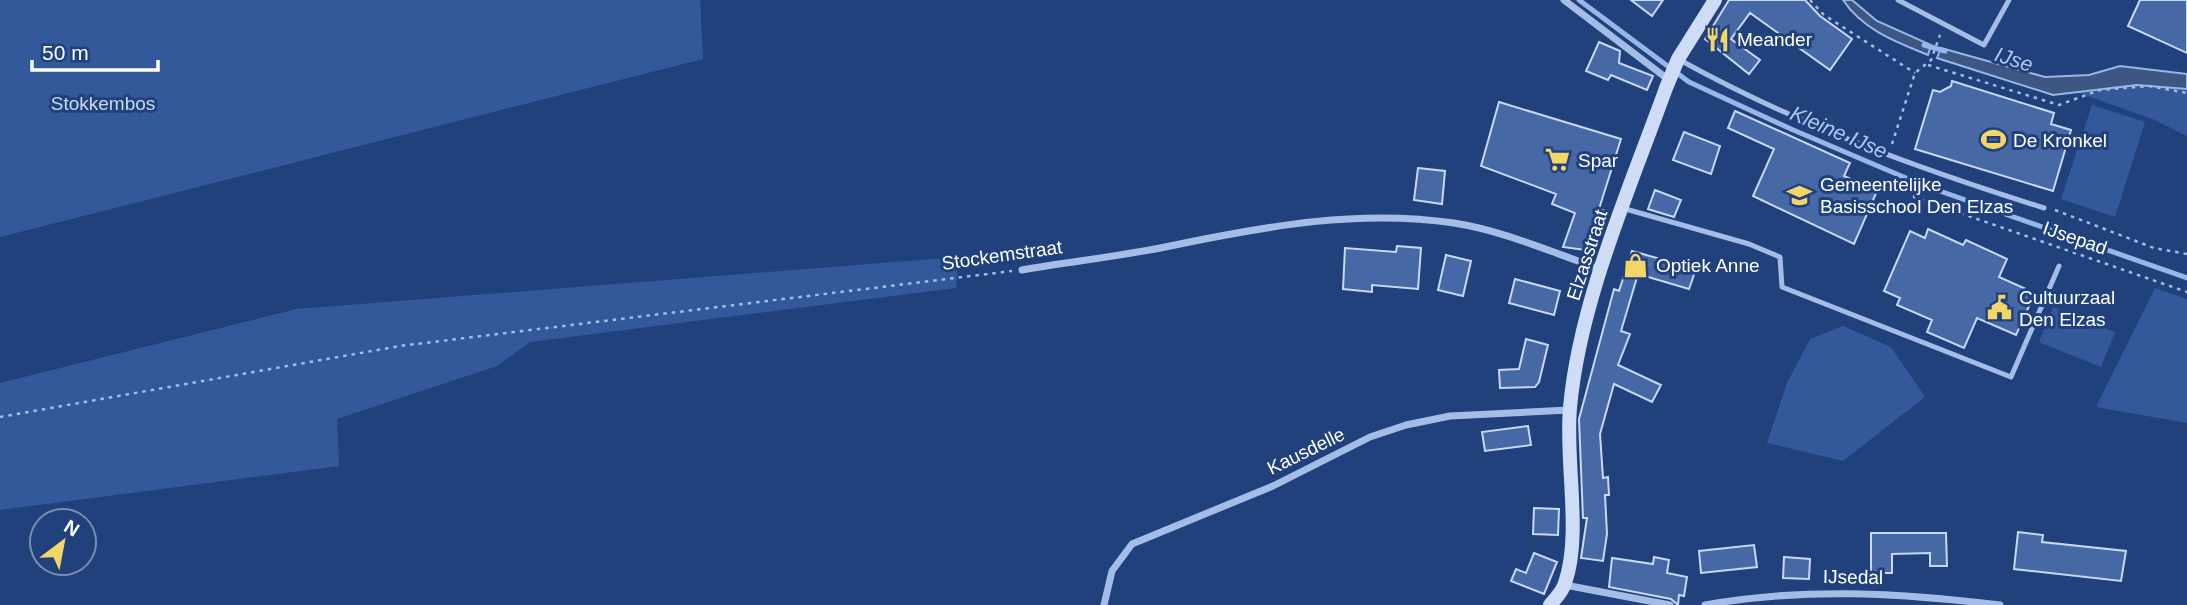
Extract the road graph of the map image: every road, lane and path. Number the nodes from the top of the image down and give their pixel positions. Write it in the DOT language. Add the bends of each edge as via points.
graph roads {
  1 [pos="1564,0"];
  2 [pos="1715,0"];
  3 [pos="1810,0"];
  4 [pos="1898,0"];
  5 [pos="2009,0"];
  6 [pos="1938,40"];
  7 [pos="1928,65"];
  8 [pos="1673,70"];
  9 [pos="1915,73"];
  10 [pos="2187,93"];
  11 [pos="1888,157"];
  12 [pos="1921,175"];
  13 [pos="1622,208"];
  14 [pos="2044,208"];
  15 [pos="2187,254"];
  16 [pos="2059,266"];
  17 [pos="1022,270"];
  18 [pos="1602,270"];
  19 [pos="2187,292"];
  20 [pos="1569,410"];
  21 [pos="0,417"];
  22 [pos="1565,585"];
  23 [pos="1104,605"];
  24 [pos="1550,605"];
  25 [pos="1670,605"];
  26 [pos="1705,605"];
  27 [pos="2000,605"];
  1 -- 8 [label="street"];
  2 -- 8 [label="street, Elzasstraat"];
  3 -- 9 [label="path" via="1824,15"];
  4 -- 5 [label="lane" via="1984,44"];
  6 -- 7 [label="path"];
  7 -- 9 [label="path"];
  7 -- 10 [label="path" via="2059,105 2100,90 2149,86"];
  8 -- 11 [label="lane"];
  8 -- 13 [label="street, Elzasstraat"];
  9 -- 11 [label="path"];
  11 -- 14 [label="lane"];
  12 -- 19 [label="path, IJsepad" via="1915,196"];
  13 -- 16 [label="lane" via="1780,257 1782,287 2011,377"];
  13 -- 18 [label="street, Elzasstraat"];
  14 -- 15 [label="path" via="2154,248"];
  17 -- 18 [label="street, Stockemstraat" via="1293,222 1340,218 1455,223"];
  17 -- 21 [label="path, Stockemstraat" via="400,346"];
  18 -- 20 [label="street, Elzasstraat" via="1581,338"];
  20 -- 22 [label="street, Elzasstraat" via="1573,541"];
  20 -- 23 [label="street, Kausdelle" via="1450,416 1370,437 1273,486 1132,544 1112,571"];
  22 -- 24 [label="street"];
  22 -- 25 [label="street"];
  26 -- 27 [label="street, IJsedal" via="1818,592 1909,594"];
}
